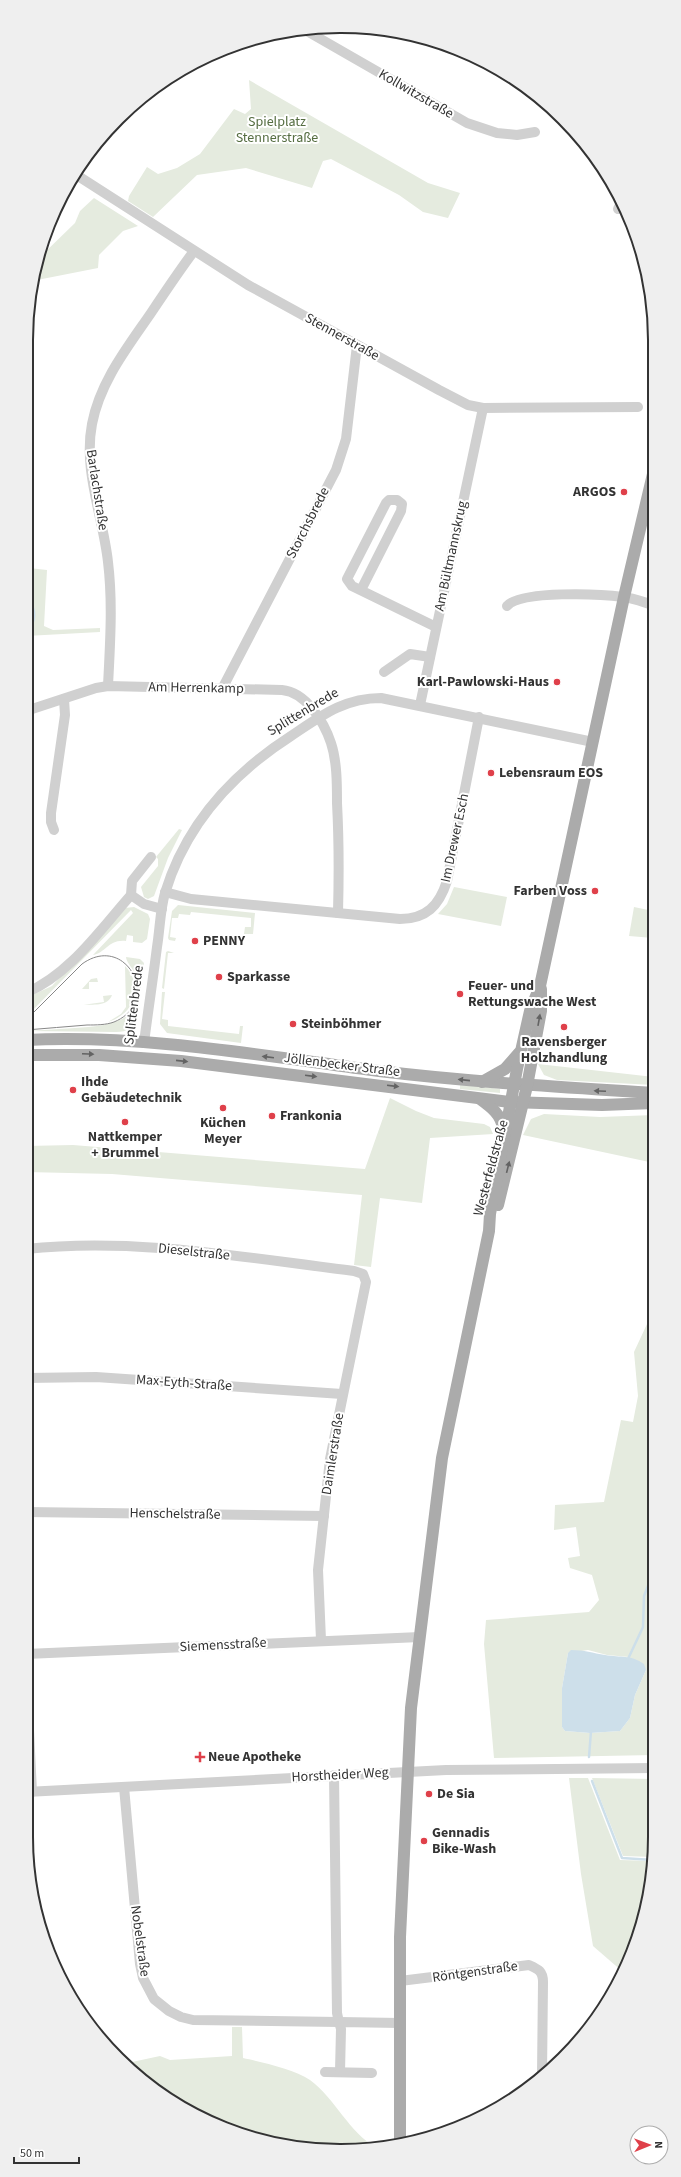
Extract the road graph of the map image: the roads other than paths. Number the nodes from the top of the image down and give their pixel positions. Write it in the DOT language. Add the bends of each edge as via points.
graph roads {
  1 [pos="313,35"];
  2 [pos="535,132"];
  3 [pos="80,177"];
  4 [pos="194,251"];
  5 [pos="357,345"];
  6 [pos="638,407"];
  7 [pos="483,408"];
  8 [pos="648,495"];
  9 [pos="361,590"];
  10 [pos="624,597"];
  11 [pos="648,604"];
  12 [pos="507,606"];
  13 [pos="436,627"];
  14 [pos="430,656"];
  15 [pos="384,672"];
  16 [pos="108,686"];
  17 [pos="222,689"];
  18 [pos="64,699"];
  19 [pos="420,704"];
  20 [pos="33,709"];
  21 [pos="479,717"];
  22 [pos="318,719"];
  23 [pos="593,742"];
  24 [pos="54,830"];
  25 [pos="151,857"];
  26 [pos="165,892"];
  27 [pos="130,894"];
  28 [pos="162,909"];
  29 [pos="338,913"];
  30 [pos="540,986"];
  31 [pos="33,989"];
  32 [pos="33,1040"];
  33 [pos="144,1043"];
  34 [pos="522,1048"];
  35 [pos="33,1055"];
  36 [pos="143,1058"];
  37 [pos="482,1082"];
  38 [pos="513,1085"];
  39 [pos="527,1086"];
  40 [pos="648,1093"];
  41 [pos="479,1099"];
  42 [pos="510,1102"];
  43 [pos="523,1103"];
  44 [pos="648,1103"];
  45 [pos="504,1132"];
  46 [pos="489,1231"];
  47 [pos="33,1249"];
  48 [pos="361,1272"];
  49 [pos="33,1378"];
  50 [pos="342,1394"];
  51 [pos="33,1512"];
  52 [pos="324,1516"];
  53 [pos="420,1637"];
  54 [pos="321,1640"];
  55 [pos="33,1654"];
  56 [pos="648,1768"];
  57 [pos="407,1771"];
  58 [pos="334,1774"];
  59 [pos="124,1786"];
  60 [pos="33,1792"];
  61 [pos="400,1981"];
  62 [pos="339,2022"];
  63 [pos="400,2023"];
  64 [pos="542,2069"];
  65 [pos="325,2072"];
  66 [pos="340,2072"];
  67 [pos="372,2073"];
  68 [pos="400,2138"];
  1 -- 2 [label="street, Kollwitzstraße" via="467,123 497,133"];
  3 -- 4 [label="street, Stennerstraße"];
  4 -- 5 [label="street, Stennerstraße" via="254,289"];
  4 -- 16 [label="street, Barlachstraße" via="115,364 92,423 89,441 91,473 108,560 110,585"];
  5 -- 7 [label="street, Stennerstraße" via="453,398"];
  5 -- 17 [label="street, Storchsbrede" via="347,434 336,470"];
  6 -- 7 [label="street, Stennerstraße"];
  7 -- 13 [label="street, Am Bültmannskrug"];
  8 -- 10 [label="main road"];
  9 -- 9 [label="street" via="401,511 402,504 397,500 389,500 386,504 348,575 349,583"];
  9 -- 13 [label="street"];
  10 -- 11 [label="street"];
  10 -- 12 [label="street" via="549,595 513,600"];
  10 -- 23 [label="main road"];
  13 -- 14 [label="street, Am Bültmannskrug"];
  14 -- 15 [label="street" via="410,654"];
  14 -- 19 [label="street, Am Bültmannskrug"];
  16 -- 17 [label="street, Am Herrenkamp"];
  16 -- 18 [label="street, Am Herrenkamp"];
  17 -- 22 [label="street, Am Herrenkamp" via="295,692 306,701"];
  18 -- 20 [label="street, Am Herrenkamp"];
  18 -- 24 [label="street" via="65,715 51,813"];
  19 -- 21 [label="street, Splittenbrede"];
  19 -- 22 [label="street, Splittenbrede" via="381,698 359,699"];
  21 -- 23 [label="street, Splittenbrede"];
  21 -- 29 [label="street, Im Drewer Esch" via="447,882 437,903 428,912 411,919"];
  22 -- 26 [label="street, Splittenbrede" via="264,754 220,794 185,844"];
  22 -- 29 [label="street" via="331,744 337,784"];
  23 -- 30 [label="main road"];
  25 -- 27 [label="street" via="132,881"];
  26 -- 28 [label="street, Splittenbrede"];
  26 -- 29 [label="street, Im Drewer Esch" via="191,899"];
  27 -- 28 [label="street" via="144,904"];
  27 -- 31 [label="street" via="66,966 51,980"];
  28 -- 33 [label="street, Splittenbrede"];
  30 -- 34 [label="main road, Westerfeldstraße" via="530,1011"];
  39 -- 30 [label="main road, Westerfeldstraße, one-way" via="541,1011"];
  32 -- 33 [label="main road, Jöllenbecker Straße" via="90,1039"];
  33 -- 36 [label="main road, Splittenbrede"];
  37 -- 33 [label="main road, Jöllenbecker Straße, one-way"];
  34 -- 37 [label="main road" via="505,1069"];
  34 -- 38 [label="main road, Westerfeldstraße"];
  35 -- 36 [label="main road, Jöllenbecker Straße, one-way" via="86,1054"];
  36 -- 41 [label="main road, Jöllenbecker Straße, one-way" via="360,1082"];
  37 -- 38 [label="main road, Jöllenbecker Straße"];
  38 -- 39 [label="main road, Jöllenbecker Straße"];
  38 -- 42 [label="main road, Westerfeldstraße"];
  40 -- 39 [label="main road, Jöllenbecker Straße, one-way"];
  39 -- 43 [label="main road, Westerfeldstraße"];
  41 -- 42 [label="main road, Jöllenbecker Straße"];
  41 -- 45 [label="main road" via="501,1118"];
  42 -- 43 [label="main road, Jöllenbecker Straße"];
  42 -- 45 [label="main road, Westerfeldstraße"];
  43 -- 44 [label="main road, Jöllenbecker Straße"];
  46 -- 43 [label="main road, Westerfeldstraße, one-way" via="496,1215"];
  45 -- 46 [label="main road, Westerfeldstraße"];
  46 -- 53 [label="main road" via="442,1458 434,1506"];
  47 -- 48 [label="street, Dieselstraße" via="150,1247"];
  48 -- 50 [label="street, Daimlerstraße" via="366,1282"];
  49 -- 50 [label="street, Max-Eyth-Straße" via="96,1377"];
  50 -- 52 [label="street, Daimlerstraße" via="330,1459"];
  51 -- 52 [label="street, Henschelstraße"];
  52 -- 54 [label="street, Daimlerstraße" via="318,1575"];
  53 -- 54 [label="street, Siemensstraße"];
  53 -- 57 [label="main road" via="410,1708"];
  54 -- 55 [label="street, Siemensstraße"];
  56 -- 57 [label="street, Horstheider Weg"];
  57 -- 58 [label="street, Horstheider Weg"];
  57 -- 61 [label="main road"];
  58 -- 59 [label="street, Horstheider Weg"];
  58 -- 62 [label="street"];
  59 -- 60 [label="street, Horstheider Weg"];
  59 -- 62 [label="street, Nobelstraße" via="140,1964 143,1978 154,1999 169,2011 193,2020"];
  61 -- 63 [label="main road"];
  61 -- 64 [label="street, Röntgenstraße" via="529,1965 539,1970 543,1975"];
  62 -- 63 [label="street, Nobelstraße"];
  62 -- 66 [label="street"];
  63 -- 68 [label="main road"];
  65 -- 66 [label="street"];
  66 -- 67 [label="street"];
}
